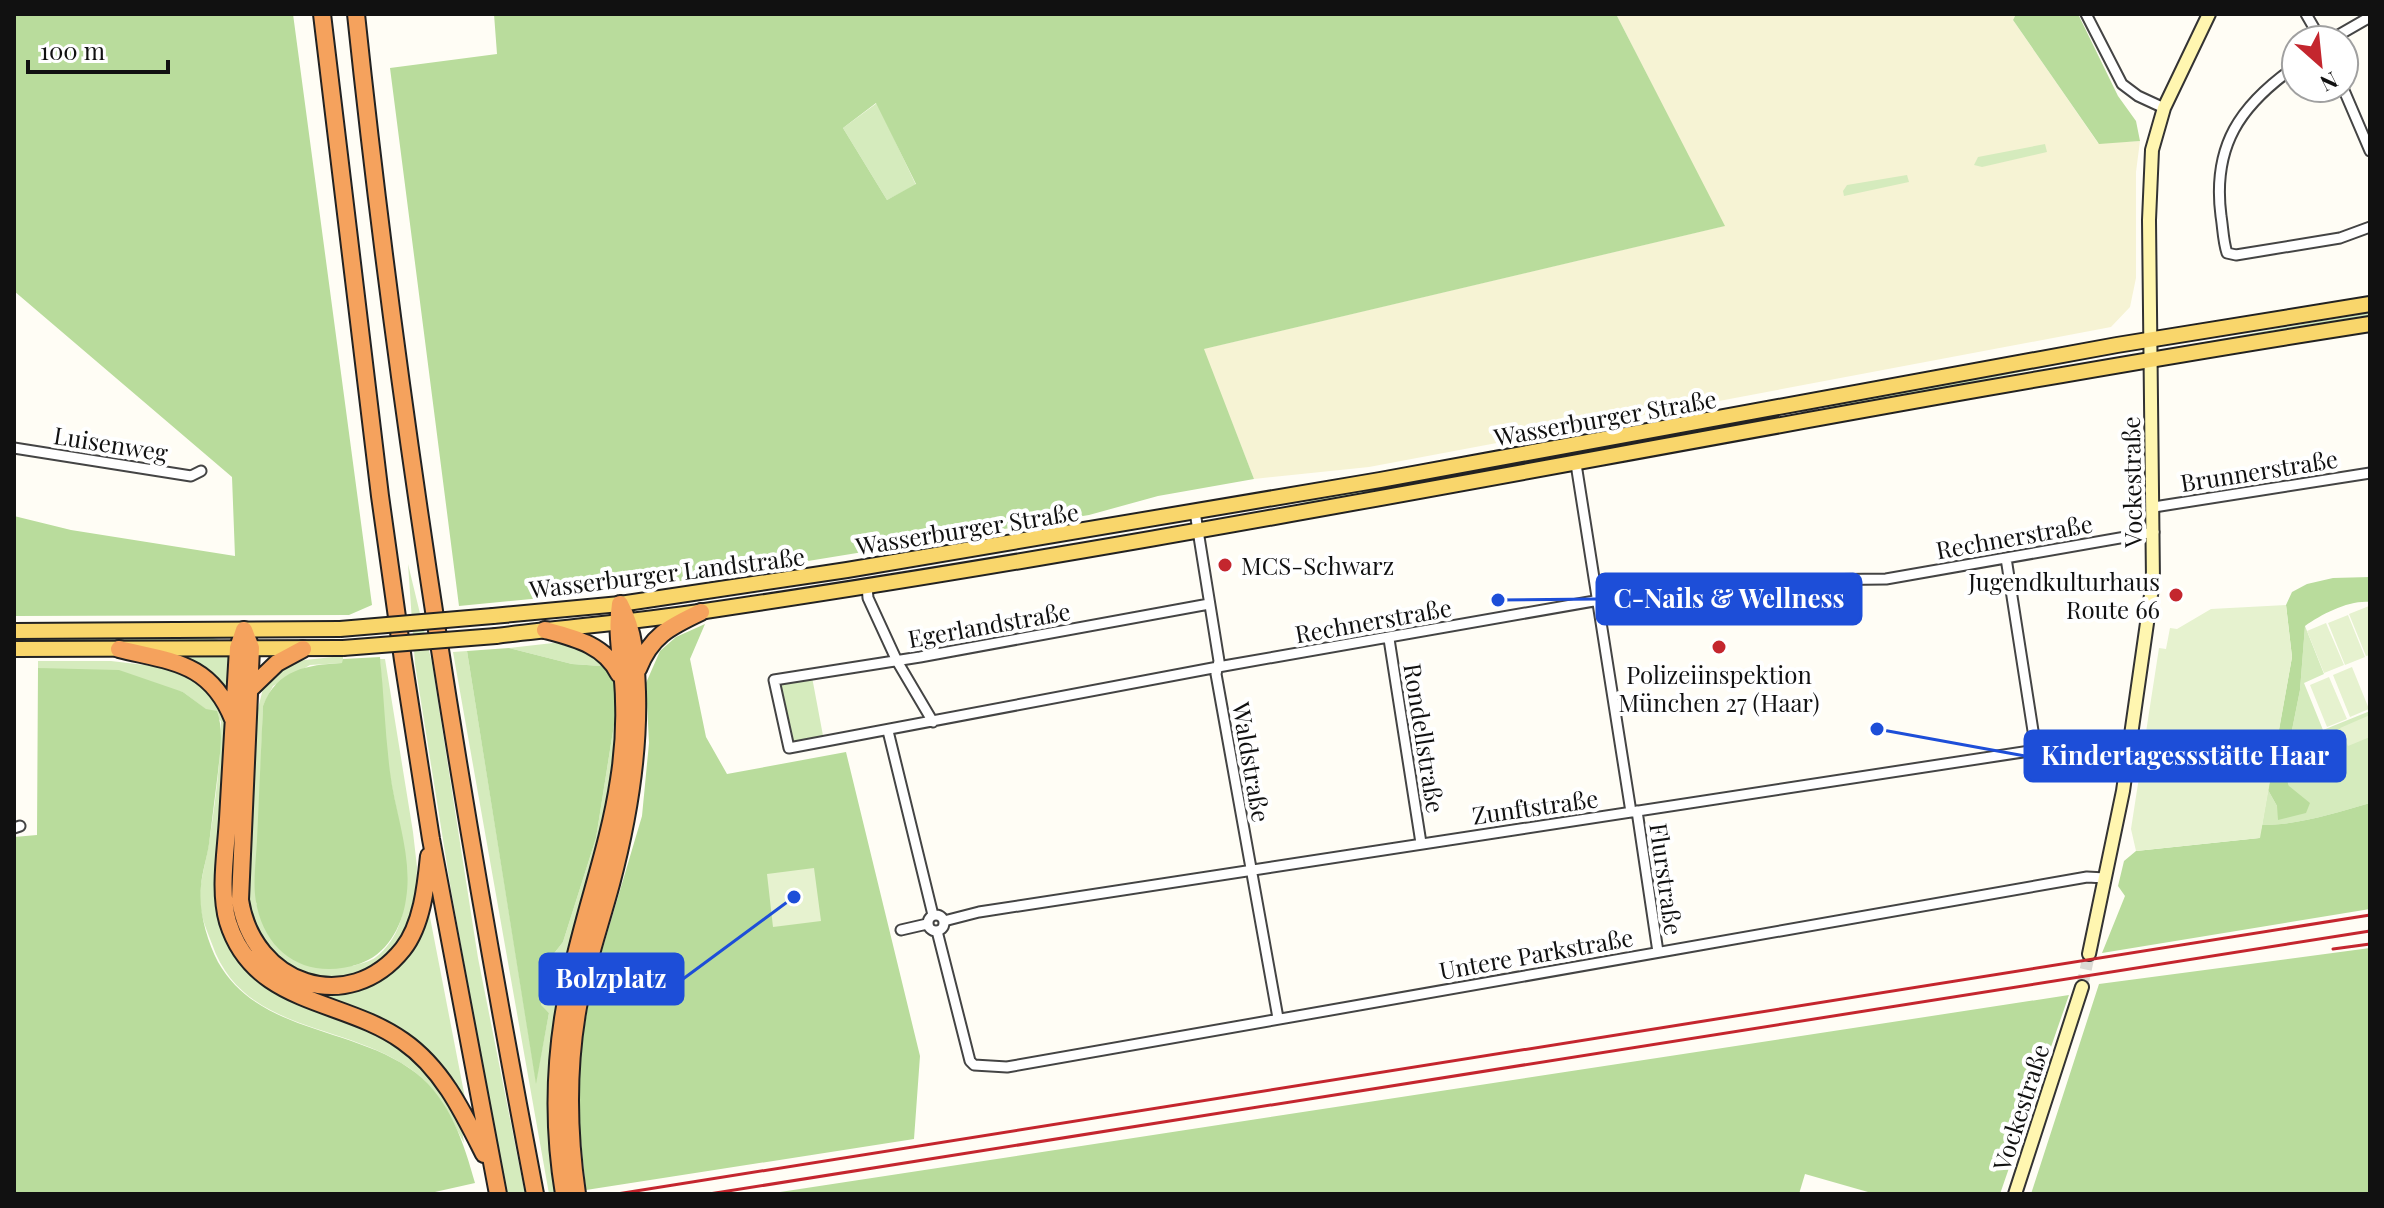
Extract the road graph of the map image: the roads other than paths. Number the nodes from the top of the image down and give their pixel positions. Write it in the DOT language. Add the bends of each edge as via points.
graph roads {
  1 [pos="322,14"];
  2 [pos="356,14"];
  3 [pos="2086,14"];
  4 [pos="2209,14"];
  5 [pos="2280,78"];
  6 [pos="2352,104"];
  7 [pos="2164,108"];
  8 [pos="2367,132"];
  9 [pos="2370,151"];
  10 [pos="2370,227"];
  11 [pos="2370,304"];
  12 [pos="2370,324"];
  13 [pos="2151,340"];
  14 [pos="2151,358"];
  15 [pos="14,448"];
  16 [pos="1576,464"];
  17 [pos="201,471"];
  18 [pos="2370,473"];
  19 [pos="2154,507"];
  20 [pos="1195,512"];
  21 [pos="1197,530"];
  22 [pos="2154,532"];
  23 [pos="2006,558"];
  24 [pos="847,570"];
  25 [pos="867,586"];
  26 [pos="849,589"];
  27 [pos="1597,602"];
  28 [pos="620,604"];
  29 [pos="1209,604"];
  30 [pos="701,612"];
  31 [pos="623,622"];
  32 [pos="244,630"];
  33 [pos="545,630"];
  34 [pos="14,631"];
  35 [pos="1389,639"];
  36 [pos="245,648"];
  37 [pos="14,649"];
  38 [pos="119,649"];
  39 [pos="303,649"];
  40 [pos="897,661"];
  41 [pos="1218,667"];
  42 [pos="630,678"];
  43 [pos="249,690"];
  44 [pos="234,722"];
  45 [pos="933,722"];
  46 [pos="888,731"];
  47 [pos="2132,739"];
  48 [pos="792,749"];
  49 [pos="2036,750"];
  50 [pos="1634,812"];
  51 [pos="431,839"];
  52 [pos="1421,843"];
  53 [pos="1251,871"];
  54 [pos="2105,878"];
  55 [pos="930,920"];
  56 [pos="944,921"];
  57 [pos="901,930"];
  58 [pos="937,931"];
  59 [pos="1658,952"];
  60 [pos="2089,954"];
  61 [pos="2082,987"];
  62 [pos="1278,1018"];
  63 [pos="495,1175"];
  64 [pos="498,1194"];
  65 [pos="535,1194"];
  66 [pos="564,1194"];
  67 [pos="577,1194"];
  68 [pos="2015,1194"];
  1 -- 51 [label="highway" via="380,496"];
  2 -- 65 [label="highway" via="434,618"];
  3 -- 7 [label="street" via="2122,84"];
  4 -- 7 [label="main road, Vockestraße"];
  5 -- 10 [label="street" via="2249,105 2223,153 2218,190 2227,253 2340,238"];
  6 -- 8 [label="street"];
  7 -- 13 [label="main road, Vockestraße" via="2150,177"];
  8 -- 9 [label="street"];
  11 -- 13 [label="main road, Wasserburger Straße"];
  12 -- 14 [label="main road, Wasserburger Straße"];
  13 -- 14 [label="main road, Vockestraße"];
  13 -- 20 [label="main road, Wasserburger Straße"];
  14 -- 16 [label="main road, Wasserburger Straße"];
  14 -- 19 [label="main road, Vockestraße"];
  15 -- 17 [label="street, Luisenweg" via="191,476"];
  16 -- 21 [label="main road, Wasserburger Straße"];
  16 -- 27 [label="street, Flurstraße"];
  18 -- 19 [label="street, Brunnerstraße"];
  19 -- 22 [label="main road, Vockestraße"];
  20 -- 21 [label="street, Waldstraße"];
  20 -- 24 [label="main road, Wasserburger Straße"];
  21 -- 25 [label="main road, Wasserburger Straße"];
  21 -- 29 [label="street, Waldstraße"];
  22 -- 23 [label="street, Rechnerstraße"];
  22 -- 47 [label="main road, Vockestraße" via="2152,594"];
  23 -- 27 [label="street, Rechnerstraße" via="1877,580 1708,581"];
  23 -- 49 [label="street"];
  24 -- 28 [label="main road, Wasserburger Landstraße"];
  25 -- 26 [label="main road, Wasserburger Straße"];
  25 -- 40 [label="street"];
  26 -- 30 [label="main road, Wasserburger Landstraße"];
  27 -- 35 [label="street, Rechnerstraße"];
  27 -- 50 [label="street, Flurstraße"];
  28 -- 31 [label="highway"];
  28 -- 32 [label="main road, Wasserburger Landstraße, bridge" via="340,629"];
  29 -- 40 [label="street, Egerlandstraße"];
  29 -- 41 [label="street, Waldstraße"];
  30 -- 31 [label="main road, Wasserburger Landstraße"];
  30 -- 42 [label="highway" via="649,645"];
  31 -- 33 [label="main road, Wasserburger Landstraße"];
  31 -- 42 [label="highway"];
  32 -- 34 [label="main road"];
  32 -- 36 [label="highway"];
  33 -- 39 [label="main road, Wasserburger Landstraße, bridge"];
  33 -- 42 [label="highway" via="604,653"];
  35 -- 41 [label="street, Rechnerstraße"];
  35 -- 52 [label="street, Rondellstraße"];
  36 -- 38 [label="main road"];
  36 -- 39 [label="main road"];
  36 -- 43 [label="highway"];
  36 -- 44 [label="highway"];
  37 -- 38 [label="main road"];
  38 -- 44 [label="highway" via="200,674 214,685"];
  39 -- 43 [label="highway" via="277,663"];
  40 -- 45 [label="street"];
  40 -- 48 [label="street, Egerlandstraße" via="774,680"];
  41 -- 45 [label="street, Rechnerstraße"];
  41 -- 53 [label="street, Waldstraße"];
  42 -- 66 [label="highway" via="610,835 570,977 559,1054 557,1128"];
  42 -- 67 [label="highway" via="637,735 634,780 572,1052 570,1127"];
  43 -- 51 [label="highway" via="240,900 251,937 271,964 291,977 320,985 344,984 380,970 404,948 415,926"];
  44 -- 63 [label="highway" via="225,905 239,948 284,990 377,1026 427,1060"];
  45 -- 46 [label="street, Rechnerstraße"];
  46 -- 48 [label="street, Rechnerstraße"];
  46 -- 55 [label="street"];
  47 -- 49 [label="street, Zunftstraße" via="2095,738"];
  47 -- 54 [label="main road, Vockestraße"];
  49 -- 50 [label="street, Zunftstraße"];
  50 -- 52 [label="street, Zunftstraße"];
  50 -- 59 [label="street, Flurstraße"];
  51 -- 63 [label="highway"];
  52 -- 53 [label="street, Zunftstraße"];
  53 -- 56 [label="street, Zunftstraße"];
  53 -- 62 [label="street, Waldstraße"];
  54 -- 59 [label="street, Untere Parkstraße"];
  54 -- 60 [label="main road, Vockestraße"];
  55 -- 56 [label="street" via="940,916"];
  55 -- 57 [label="street"];
  55 -- 58 [label="street" via="931,930"];
  56 -- 58 [label="street"];
  58 -- 62 [label="street, Untere Parkstraße" via="974,1065 1007,1067"];
  59 -- 62 [label="street, Untere Parkstraße"];
  61 -- 68 [label="main road, Vockestraße"];
  63 -- 64 [label="highway"];
}
